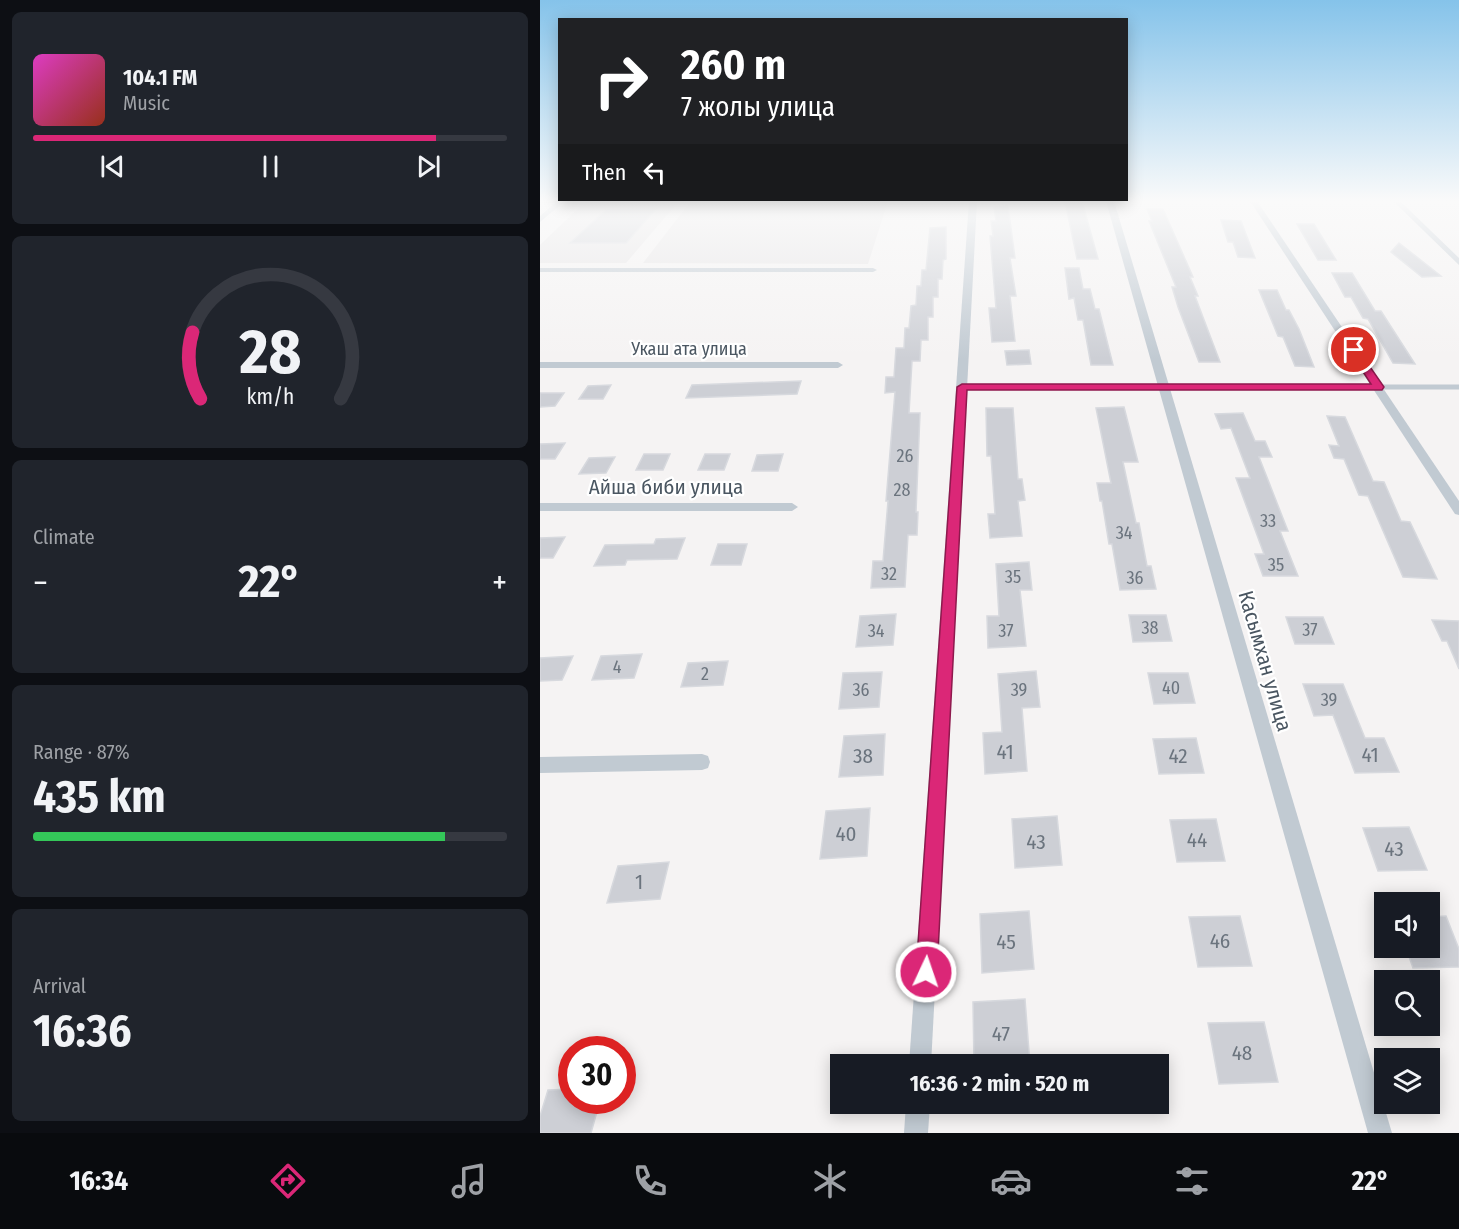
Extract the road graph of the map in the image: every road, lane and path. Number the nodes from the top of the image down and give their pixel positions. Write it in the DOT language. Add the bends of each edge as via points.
graph roads {
  1 [pos="970,254"];
  2 [pos="1125,254"];
  3 [pos="1290,254"];
  4 [pos="540,270"];
  5 [pos="873,270"];
  6 [pos="540,365"];
  7 [pos="838,365"];
  8 [pos="962,387"];
  9 [pos="1379,387"];
  10 [pos="1459,387"];
  11 [pos="1164,389"];
  12 [pos="540,507"];
  13 [pos="792,507"];
  14 [pos="1459,511"];
  15 [pos="702,762"];
  16 [pos="540,765"];
  17 [pos="921,1054"];
  18 [pos="917,1114"];
  19 [pos="916,1133"];
  20 [pos="1380,1133"];
  1 -- 8 [label="street"];
  2 -- 11 [label="street, Касымхан улица"];
  3 -- 9 [label="street"];
  4 -- 5 [label="street"];
  6 -- 7 [label="street, Укаш ата улица"];
  8 -- 11 [label="lane"];
  8 -- 17 [label="street"];
  9 -- 10 [label="lane"];
  9 -- 11 [label="lane"];
  9 -- 14 [label="street"];
  11 -- 20 [label="street, Касымхан улица"];
  12 -- 13 [label="street, Айша биби улица"];
  15 -- 16 [label="street"];
  18 -- 19 [label="street"];
}
